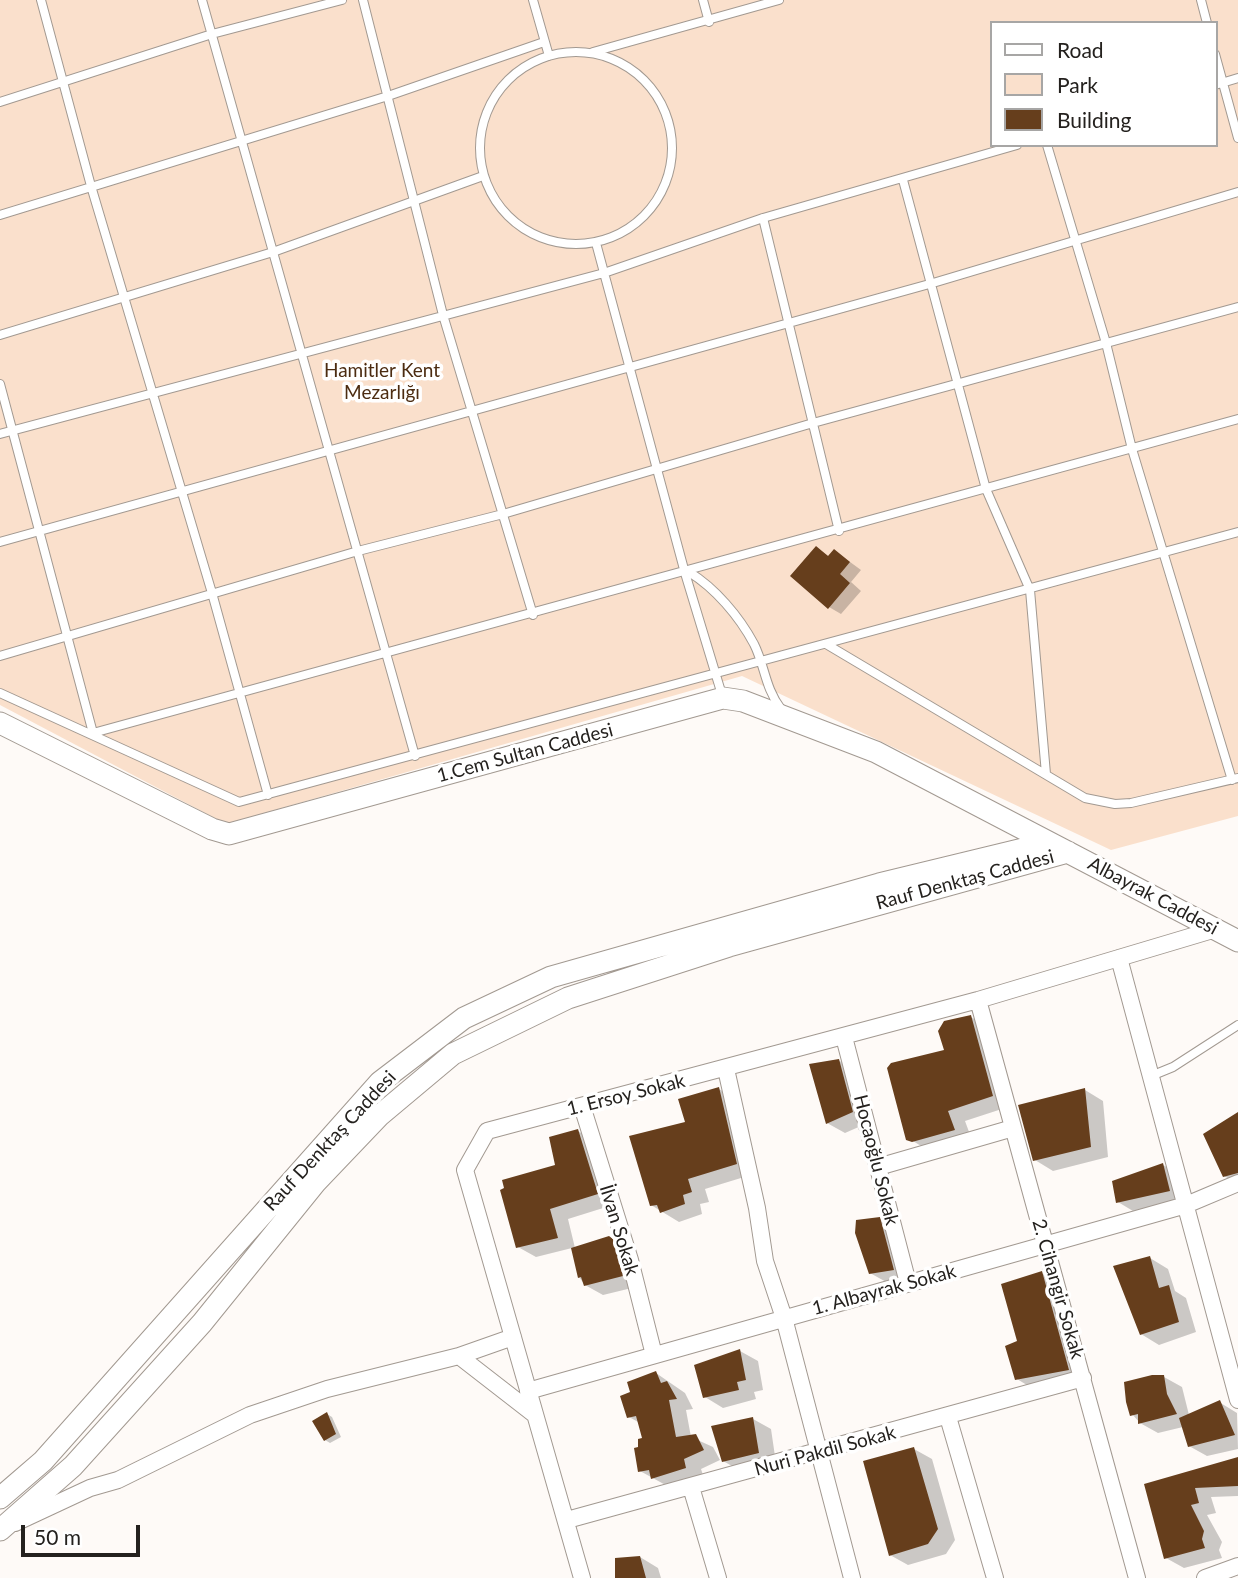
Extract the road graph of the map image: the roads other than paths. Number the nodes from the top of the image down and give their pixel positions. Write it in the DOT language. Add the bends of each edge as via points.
graph roads {
  1 [pos="41,0"];
  2 [pos="202,0"];
  3 [pos="342,0"];
  4 [pos="363,0"];
  5 [pos="533,0"];
  6 [pos="703,0"];
  7 [pos="779,0"];
  8 [pos="1200,0"];
  9 [pos="1206,21"];
  10 [pos="709,22"];
  11 [pos="212,34"];
  12 [pos="544,42"];
  13 [pos="593,52"];
  14 [pos="549,56"];
  15 [pos="1238,78"];
  16 [pos="65,82"];
  17 [pos="1219,83"];
  18 [pos="388,96"];
  19 [pos="0,102"];
  20 [pos="1238,138"];
  21 [pos="241,139"];
  22 [pos="1010,147"];
  23 [pos="1047,147"];
  24 [pos="483,176"];
  25 [pos="903,180"];
  26 [pos="91,186"];
  27 [pos="1238,192"];
  28 [pos="415,200"];
  29 [pos="0,215"];
  30 [pos="763,218"];
  31 [pos="1076,240"];
  32 [pos="596,243"];
  33 [pos="273,252"];
  34 [pos="604,273"];
  35 [pos="933,283"];
  36 [pos="124,298"];
  37 [pos="1238,307"];
  38 [pos="443,315"];
  39 [pos="790,323"];
  40 [pos="0,335"];
  41 [pos="1106,343"];
  42 [pos="302,353"];
  43 [pos="630,368"];
  44 [pos="958,383"];
  45 [pos="0,384"];
  46 [pos="153,393"];
  47 [pos="472,412"];
  48 [pos="1238,419"];
  49 [pos="813,423"];
  50 [pos="12,430"];
  51 [pos="0,434"];
  52 [pos="1132,449"];
  53 [pos="329,452"];
  54 [pos="657,471"];
  55 [pos="986,489"];
  56 [pos="182,492"];
  57 [pos="503,514"];
  58 [pos="839,531"];
  59 [pos="39,532"];
  60 [pos="1238,532"];
  61 [pos="0,542"];
  62 [pos="358,551"];
  63 [pos="1163,552"];
  64 [pos="687,572"];
  65 [pos="1030,590"];
  66 [pos="212,593"];
  67 [pos="533,615"];
  68 [pos="67,639"];
  69 [pos="825,644"];
  70 [pos="386,654"];
  71 [pos="0,656"];
  72 [pos="759,661"];
  73 [pos="715,673"];
  74 [pos="0,692"];
  75 [pos="240,694"];
  76 [pos="723,698"];
  77 [pos="790,719"];
  78 [pos="0,723"];
  79 [pos="93,733"];
  80 [pos="415,756"];
  81 [pos="1046,774"];
  82 [pos="1235,779"];
  83 [pos="268,795"];
  84 [pos="1048,843"];
  85 [pos="1068,852"];
  86 [pos="1216,929"];
  87 [pos="1238,941"];
  88 [pos="1119,958"];
  89 [pos="978,1000"];
  90 [pos="1238,1026"];
  91 [pos="844,1037"];
  92 [pos="726,1069"];
  93 [pos="1151,1076"];
  94 [pos="582,1105"];
  95 [pos="1013,1128"];
  96 [pos="878,1167"];
  97 [pos="1238,1183"];
  98 [pos="1186,1205"];
  99 [pos="1046,1245"];
  100 [pos="908,1283"];
  101 [pos="783,1318"];
  102 [pos="513,1338"];
  103 [pos="654,1355"];
  104 [pos="459,1356"];
  105 [pos="1083,1378"];
  106 [pos="528,1391"];
  107 [pos="1238,1400"];
  108 [pos="535,1415"];
  109 [pos="948,1417"];
  110 [pos="817,1454"];
  111 [pos="691,1487"];
  112 [pos="0,1498"];
  113 [pos="567,1520"];
  114 [pos="0,1530"];
  115 [pos="1238,1566"];
  116 [pos="582,1578"];
  117 [pos="718,1578"];
  118 [pos="852,1578"];
  119 [pos="995,1578"];
  120 [pos="1137,1578"];
  121 [pos="1205,1578"];
  1 -- 16 [label="lane"];
  2 -- 11 [label="lane"];
  3 -- 11 [label="lane"];
  4 -- 18 [label="lane"];
  5 -- 12 [label="lane"];
  6 -- 10 [label="lane"];
  7 -- 10 [label="lane"];
  8 -- 9 [label="lane"];
  10 -- 13 [label="lane"];
  11 -- 16 [label="lane"];
  11 -- 21 [label="lane"];
  12 -- 14 [label="lane"];
  12 -- 18 [label="lane"];
  13 -- 14 [label="lane" via="575,50"];
  13 -- 32 [label="lane" via="621,62 645,79 663,104 672,132 672,162 664,190 623,233"];
  14 -- 24 [label="lane" via="526,64 502,85 485,113 479,144"];
  15 -- 17 [label="lane"];
  16 -- 19 [label="lane"];
  16 -- 26 [label="lane"];
  17 -- 20 [label="lane"];
  18 -- 21 [label="lane"];
  18 -- 28 [label="lane"];
  21 -- 26 [label="lane"];
  21 -- 33 [label="lane"];
  22 -- 25 [label="lane"];
  23 -- 31 [label="lane"];
  24 -- 28 [label="lane"];
  24 -- 32 [label="lane" via="508,216 540,238 567,245"];
  25 -- 30 [label="lane"];
  25 -- 35 [label="lane"];
  26 -- 29 [label="lane"];
  26 -- 36 [label="lane"];
  27 -- 31 [label="lane"];
  28 -- 33 [label="lane"];
  28 -- 38 [label="lane"];
  30 -- 34 [label="lane"];
  30 -- 39 [label="lane"];
  31 -- 35 [label="lane"];
  31 -- 41 [label="lane"];
  32 -- 34 [label="lane"];
  33 -- 36 [label="lane"];
  33 -- 42 [label="lane"];
  34 -- 38 [label="lane"];
  34 -- 43 [label="lane"];
  35 -- 39 [label="lane"];
  35 -- 44 [label="lane"];
  36 -- 40 [label="lane"];
  36 -- 46 [label="lane"];
  37 -- 41 [label="lane"];
  38 -- 42 [label="lane"];
  38 -- 47 [label="lane"];
  39 -- 43 [label="lane"];
  39 -- 49 [label="lane"];
  41 -- 44 [label="lane"];
  41 -- 52 [label="lane"];
  42 -- 46 [label="lane"];
  42 -- 53 [label="lane"];
  43 -- 47 [label="lane"];
  43 -- 54 [label="lane"];
  44 -- 49 [label="lane"];
  44 -- 55 [label="lane"];
  45 -- 50 [label="lane"];
  46 -- 50 [label="lane"];
  46 -- 56 [label="lane"];
  47 -- 53 [label="lane"];
  47 -- 57 [label="lane"];
  48 -- 52 [label="lane"];
  49 -- 54 [label="lane"];
  49 -- 58 [label="lane"];
  50 -- 51 [label="lane"];
  50 -- 59 [label="lane"];
  52 -- 55 [label="lane"];
  52 -- 63 [label="lane"];
  53 -- 56 [label="lane"];
  53 -- 62 [label="lane"];
  54 -- 57 [label="lane"];
  54 -- 64 [label="lane"];
  55 -- 58 [label="lane"];
  55 -- 65 [label="lane"];
  56 -- 59 [label="lane"];
  56 -- 66 [label="lane"];
  57 -- 62 [label="lane"];
  57 -- 67 [label="lane"];
  58 -- 64 [label="lane"];
  59 -- 61 [label="lane"];
  59 -- 68 [label="lane"];
  60 -- 63 [label="lane"];
  62 -- 66 [label="lane"];
  62 -- 70 [label="lane"];
  63 -- 65 [label="lane"];
  63 -- 82 [label="lane"];
  64 -- 67 [label="lane"];
  64 -- 72 [label="lane" via="711,586 754,644"];
  64 -- 73 [label="lane"];
  65 -- 69 [label="lane"];
  65 -- 81 [label="lane"];
  66 -- 68 [label="lane"];
  66 -- 75 [label="lane"];
  67 -- 70 [label="lane"];
  68 -- 71 [label="lane"];
  68 -- 79 [label="lane"];
  69 -- 72 [label="lane"];
  69 -- 81 [label="lane"];
  70 -- 75 [label="lane"];
  70 -- 80 [label="lane"];
  72 -- 73 [label="lane"];
  72 -- 77 [label="lane" via="769,694"];
  73 -- 76 [label="lane"];
  73 -- 80 [label="lane"];
  74 -- 79 [label="lane"];
  75 -- 79 [label="lane"];
  75 -- 83 [label="lane"];
  76 -- 77 [label="street, 1.Cem Sultan Caddesi"];
  76 -- 78 [label="street, 1.Cem Sultan Caddesi" via="229,834"];
  77 -- 84 [label="street, 1.Cem Sultan Caddesi" via="876,752"];
  79 -- 83 [label="lane" via="239,802"];
  80 -- 83 [label="lane"];
  81 -- 82 [label="lane" via="1085,798 1115,804"];
  84 -- 85 [label="street, Rauf Denktaş Caddesi"];
  84 -- 112 [label="street, Rauf Denktaş Caddesi" via="878,884 551,976 464,1018 380,1082 52,1451"];
  85 -- 86 [label="street, Albayrak Caddesi"];
  85 -- 114 [label="street, Rauf Denktaş Caddesi" via="881,902 568,998 453,1054 380,1116 316,1182 202,1323 73,1466"];
  86 -- 87 [label="street, Albayrak Caddesi"];
  86 -- 88 [label="street, 1. Ersoy Sokak"];
  88 -- 89 [label="street, 1. Ersoy Sokak"];
  88 -- 93 [label="street"];
  89 -- 91 [label="street, 1. Ersoy Sokak"];
  89 -- 95 [label="street, 2. Cihangir Sokak"];
  90 -- 93 [label="lane"];
  91 -- 92 [label="street, 1. Ersoy Sokak"];
  91 -- 96 [label="street, Hocaoğlu Sokak"];
  92 -- 94 [label="street, 1. Ersoy Sokak"];
  92 -- 101 [label="street" via="765,1261"];
  93 -- 98 [label="street"];
  94 -- 102 [label="street, 1. Ersoy Sokak" via="487,1131 465,1170"];
  94 -- 103 [label="street, İlvan Sokak"];
  95 -- 96 [label="street"];
  95 -- 99 [label="street, 2. Cihangir Sokak"];
  96 -- 100 [label="street, Hocaoğlu Sokak"];
  97 -- 98 [label="street, 1. Albayrak Sokak"];
  98 -- 99 [label="street, 1. Albayrak Sokak"];
  98 -- 107 [label="street"];
  99 -- 100 [label="street, 1. Albayrak Sokak"];
  99 -- 105 [label="street, 2. Cihangir Sokak"];
  100 -- 101 [label="street, 1. Albayrak Sokak"];
  101 -- 103 [label="street, 1. Albayrak Sokak"];
  101 -- 110 [label="street"];
  102 -- 104 [label="street"];
  102 -- 106 [label="street, 1. Ersoy Sokak"];
  103 -- 106 [label="street, 1. Albayrak Sokak"];
  104 -- 108 [label="street"];
  104 -- 114 [label="street" via="327,1389 250,1415 118,1480 90,1488"];
  105 -- 109 [label="street, Nuri Pakdil Sokak"];
  105 -- 120 [label="street, 2. Cihangir Sokak"];
  106 -- 108 [label="street, 1. Ersoy Sokak"];
  108 -- 113 [label="street, 1. Ersoy Sokak"];
  109 -- 110 [label="street, Nuri Pakdil Sokak"];
  109 -- 119 [label="street"];
  110 -- 111 [label="street, Nuri Pakdil Sokak"];
  110 -- 118 [label="street"];
  111 -- 113 [label="street, Nuri Pakdil Sokak"];
  111 -- 117 [label="street"];
  113 -- 116 [label="street, 1. Ersoy Sokak"];
  115 -- 121 [label="street"];
}
